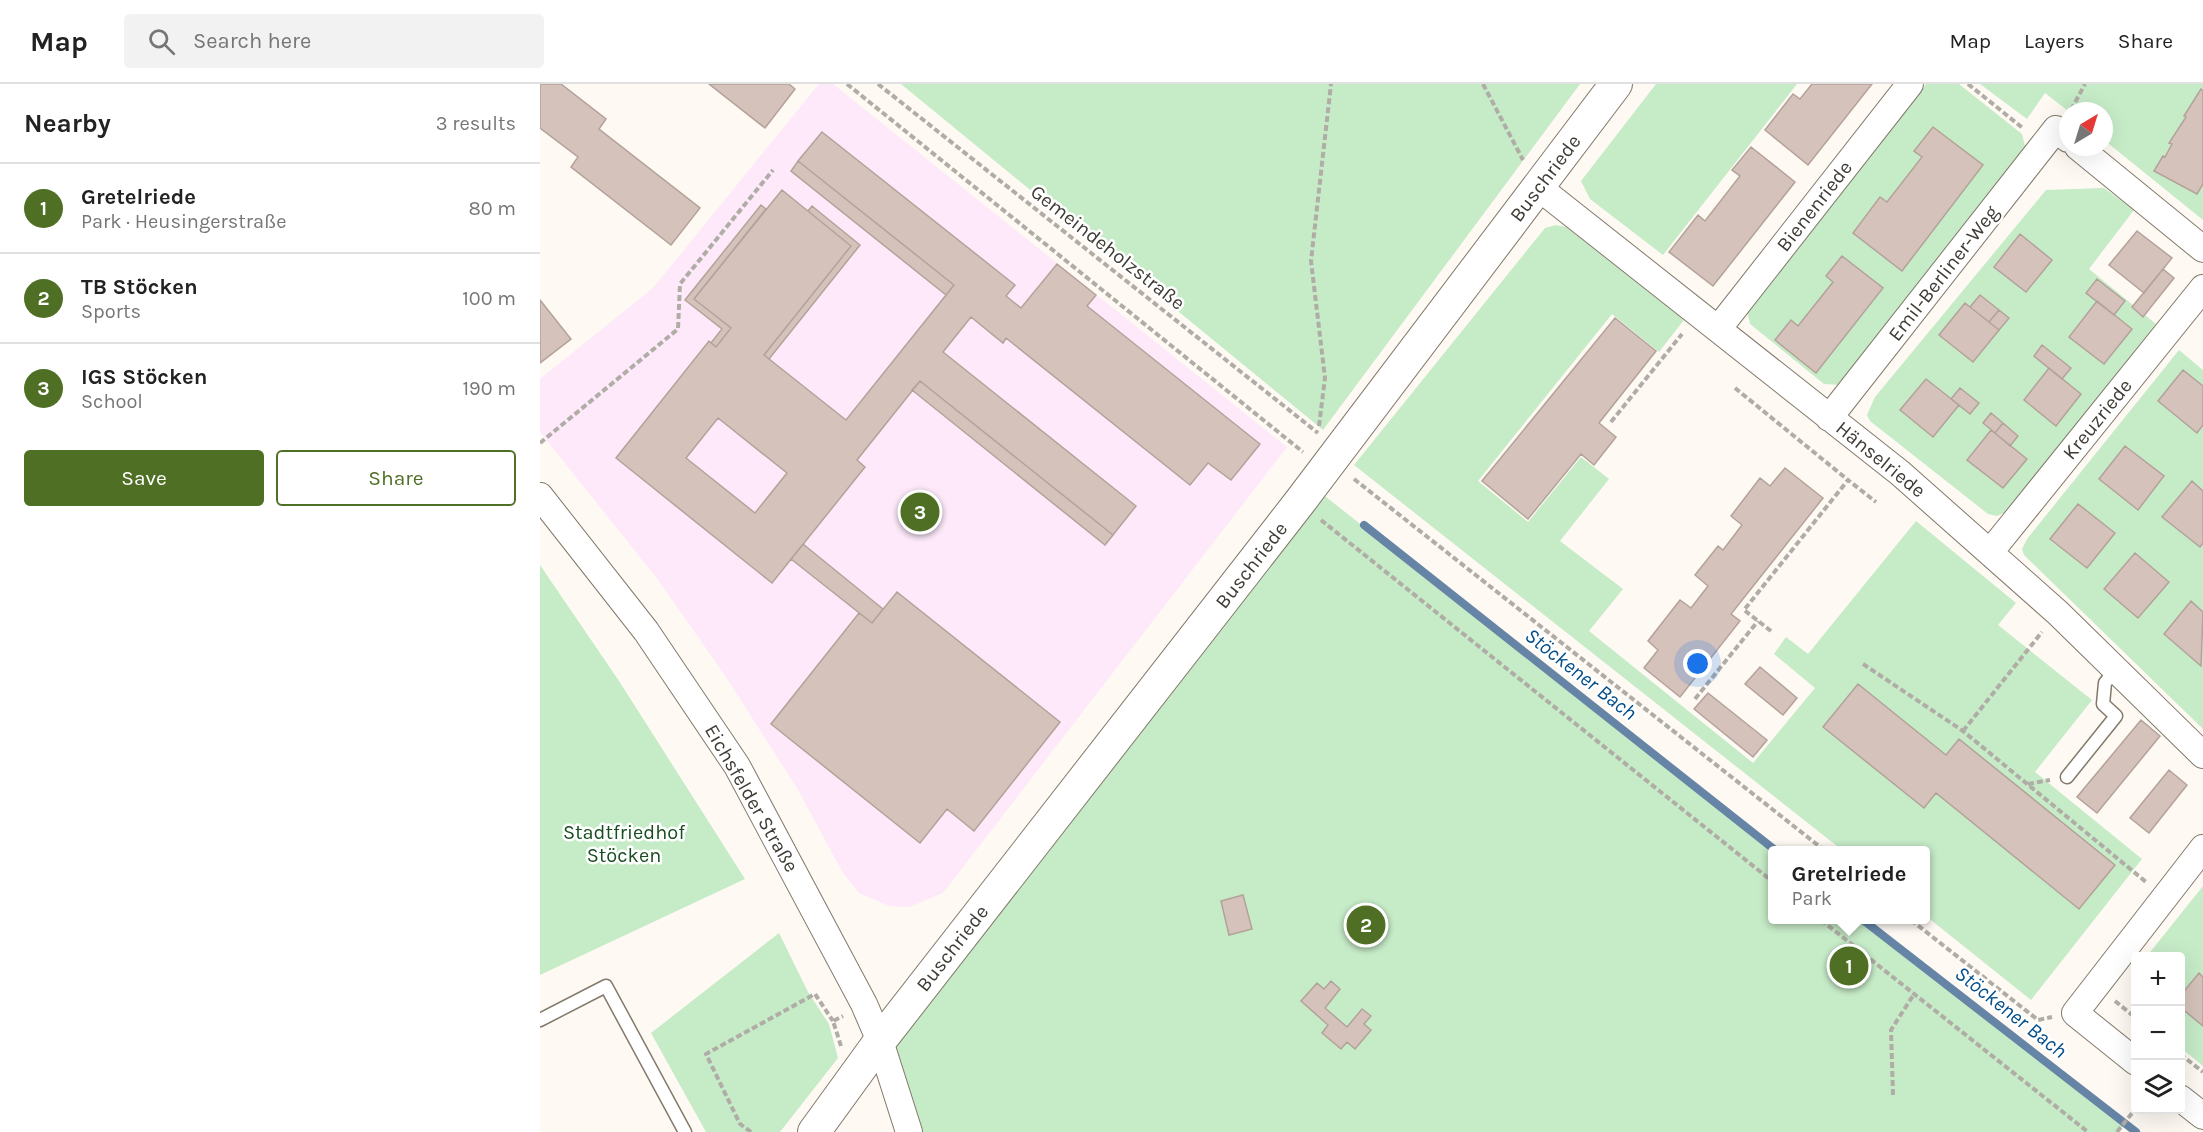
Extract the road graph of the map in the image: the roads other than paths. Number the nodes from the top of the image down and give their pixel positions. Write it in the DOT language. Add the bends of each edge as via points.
graph roads {
  1 [pos="1616,84"];
  2 [pos="1910,84"];
  3 [pos="2059,132"];
  4 [pos="2089,156"];
  5 [pos="1538,187"];
  6 [pos="2203,249"];
  7 [pos="2203,288"];
  8 [pos="1708,321"];
  9 [pos="1829,418"];
  10 [pos="540,496"];
  11 [pos="1991,551"];
  12 [pos="2116,669"];
  13 [pos="2203,755"];
  14 [pos="2067,777"];
  15 [pos="2203,848"];
  16 [pos="540,1020"];
  17 [pos="880,1041"];
  18 [pos="2134,1060"];
  19 [pos="2185,1101"];
  20 [pos="2203,1116"];
  21 [pos="685,1132"];
  22 [pos="814,1132"];
  23 [pos="909,1132"];
  1 -- 5 [label="street, Buschriede"];
  2 -- 8 [label="street, Bienenriede"];
  3 -- 9 [label="street, Emil-Berliner-Weg"];
  4 -- 6 [label="street"];
  5 -- 8 [label="street, Hänselriede"];
  5 -- 17 [label="street, Buschriede" via="1299,503"];
  7 -- 11 [label="street, Kreuzriede"];
  8 -- 9 [label="street, Hänselriede"];
  9 -- 11 [label="street, Hänselriede"];
  10 -- 17 [label="street, Eichsfelder Straße" via="646,631 737,766 796,872"];
  11 -- 12 [label="street, Hänselriede"];
  12 -- 13 [label="street, Hänselriede"];
  12 -- 14 [label="lane" via="2105,683 2103,704 2116,716"];
  15 -- 18 [label="street" via="2075,1012"];
  16 -- 21 [label="lane" via="606,986"];
  17 -- 22 [label="street, Buschriede"];
  17 -- 23 [label="street, Eichsfelder Straße"];
  19 -- 20 [label="street"];
}
